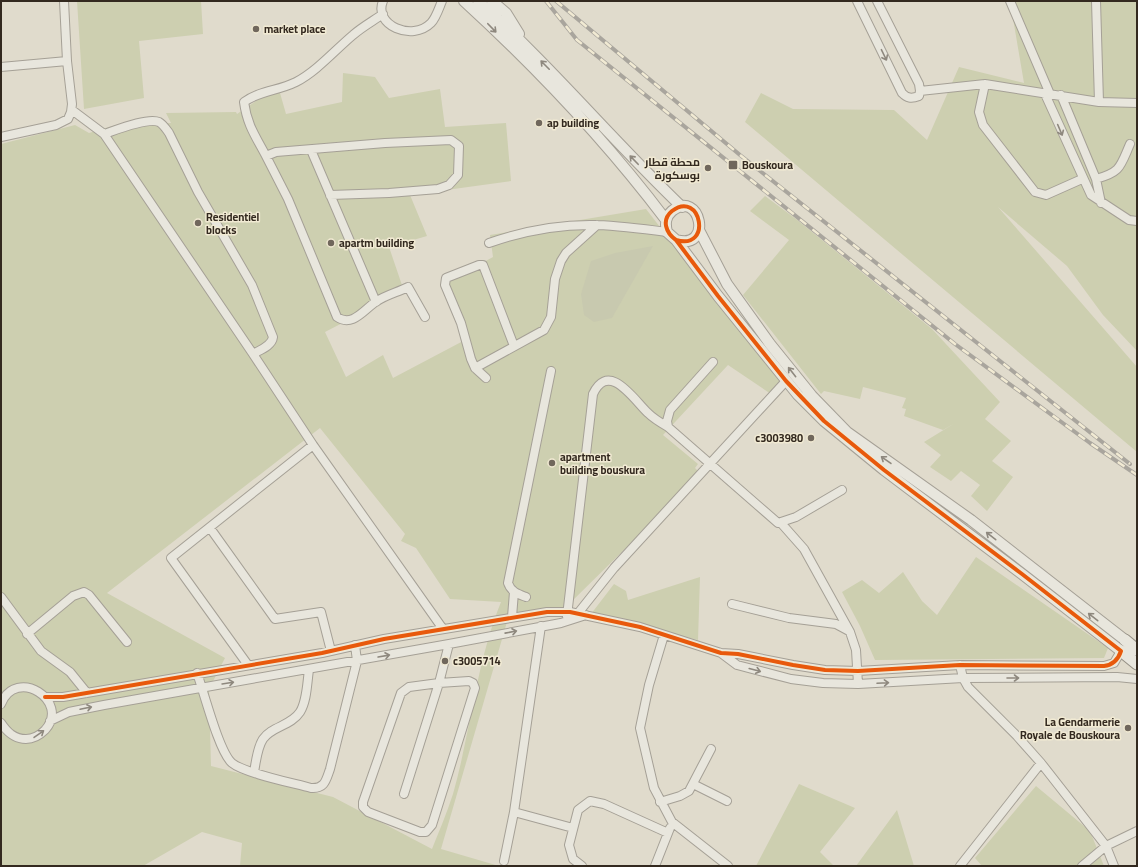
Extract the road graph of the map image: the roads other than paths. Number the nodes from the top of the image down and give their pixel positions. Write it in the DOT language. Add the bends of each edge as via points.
graph roads {
  1 [pos="64,1"];
  2 [pos="383,1"];
  3 [pos="442,1"];
  4 [pos="464,1"];
  5 [pos="478,1"];
  6 [pos="492,1"];
  7 [pos="857,1"];
  8 [pos="877,1"];
  9 [pos="1010,1"];
  10 [pos="1096,1"];
  11 [pos="383,14"];
  12 [pos="526,46"];
  13 [pos="67,61"];
  14 [pos="1,67"];
  15 [pos="985,84"];
  16 [pos="920,91"];
  17 [pos="1047,94"];
  18 [pos="1061,95"];
  19 [pos="1099,102"];
  20 [pos="1137,103"];
  21 [pos="72,110"];
  22 [pos="104,134"];
  23 [pos="1,137"];
  24 [pos="1130,144"];
  25 [pos="311,150"];
  26 [pos="266,156"];
  27 [pos="1082,179"];
  28 [pos="1096,179"];
  29 [pos="330,195"];
  30 [pos="1101,203"];
  31 [pos="682,207"];
  32 [pos="666,220"];
  33 [pos="1137,221"];
  34 [pos="597,225"];
  35 [pos="699,230"];
  36 [pos="667,232"];
  37 [pos="676,240"];
  38 [pos="489,243"];
  39 [pos="376,302"];
  40 [pos="425,317"];
  41 [pos="514,346"];
  42 [pos="252,354"];
  43 [pos="713,362"];
  44 [pos="475,368"];
  45 [pos="551,371"];
  46 [pos="486,378"];
  47 [pos="786,380"];
  48 [pos="668,427"];
  49 [pos="313,445"];
  50 [pos="711,463"];
  51 [pos="842,490"];
  52 [pos="782,523"];
  53 [pos="210,528"];
  54 [pos="514,592"];
  55 [pos="1,597"];
  56 [pos="526,597"];
  57 [pos="732,604"];
  58 [pos="566,612"];
  59 [pos="512,617"];
  60 [pos="573,618"];
  61 [pos="541,626"];
  62 [pos="443,629"];
  63 [pos="850,632"];
  64 [pos="27,634"];
  65 [pos="664,635"];
  66 [pos="1137,638"];
  67 [pos="1124,640"];
  68 [pos="127,642"];
  69 [pos="449,644"];
  70 [pos="355,645"];
  71 [pos="1137,650"];
  72 [pos="331,651"];
  73 [pos="1121,652"];
  74 [pos="721,653"];
  75 [pos="357,661"];
  76 [pos="1114,663"];
  77 [pos="1137,664"];
  78 [pos="248,665"];
  79 [pos="960,665"];
  80 [pos="309,670"];
  81 [pos="858,671"];
  82 [pos="197,673"];
  83 [pos="1117,677"];
  84 [pos="963,678"];
  85 [pos="1137,679"];
  86 [pos="439,683"];
  87 [pos="858,684"];
  88 [pos="202,688"];
  89 [pos="87,693"];
  90 [pos="45,697"];
  91 [pos="1,704"];
  92 [pos="50,721"];
  93 [pos="2,727"];
  94 [pos="711,749"];
  95 [pos="1041,763"];
  96 [pos="254,772"];
  97 [pos="693,784"];
  98 [pos="404,794"];
  99 [pos="727,801"];
  100 [pos="660,802"];
  101 [pos="514,812"];
  102 [pos="672,822"];
  103 [pos="573,828"];
  104 [pos="1137,831"];
  105 [pos="668,833"];
  106 [pos="1106,846"];
  107 [pos="504,861"];
  108 [pos="582,866"];
  109 [pos="655,866"];
  110 [pos="728,866"];
  111 [pos="960,866"];
  112 [pos="1082,866"];
  113 [pos="1114,866"];
  1 -- 13 [label="street"];
  2 -- 11 [label="street"];
  3 -- 11 [label="street" via="432,22 426,28 412,32 395,28 385,20"];
  4 -- 32 [label="street, one-way" via="584,123 630,174"];
  5 -- 12 [label="street"];
  6 -- 12 [label="street" via="506,13"];
  7 -- 16 [label="street, one-way" via="902,93 913,99 919,96"];
  8 -- 16 [label="street" via="919,84"];
  9 -- 17 [label="street"];
  10 -- 19 [label="street"];
  11 -- 26 [label="street" via="352,35 321,64 295,82 270,89 244,102 256,142"];
  31 -- 12 [label="street, one-way" via="635,162"];
  13 -- 14 [label="street"];
  13 -- 21 [label="street"];
  15 -- 16 [label="street"];
  15 -- 17 [label="street"];
  15 -- 27 [label="street" via="979,112 983,125 1035,192 1046,195"];
  17 -- 18 [label="street"];
  17 -- 27 [label="street, one-way"];
  18 -- 19 [label="street"];
  18 -- 28 [label="street"];
  19 -- 20 [label="street"];
  21 -- 22 [label="street"];
  21 -- 23 [label="street" via="68,119 60,123"];
  22 -- 42 [label="street" via="239,331"];
  22 -- 42 [label="street" via="139,123 155,121 170,133 198,192 252,285 272,334 271,342"];
  24 -- 28 [label="street" via="1119,169 1115,173"];
  25 -- 26 [label="street" via="276,152"];
  25 -- 29 [label="street"];
  25 -- 29 [label="street" via="451,140 459,146 458,175 449,185 410,192"];
  26 -- 39 [label="street" via="288,199 337,317 344,320 355,318"];
  27 -- 30 [label="street" via="1090,195"];
  28 -- 30 [label="street"];
  29 -- 39 [label="street"];
  30 -- 33 [label="street" via="1132,222"];
  31 -- 32 [label="street" via="670,213"];
  31 -- 35 [label="street" via="697,214 700,220"];
  32 -- 36 [label="street"];
  34 -- 36 [label="street"];
  34 -- 38 [label="street" via="530,231"];
  34 -- 41 [label="street" via="566,253 561,261 555,279 547,327"];
  35 -- 37 [label="street" via="693,238 686,241"];
  67 -- 35 [label="street, one-way" via="971,520 847,432 812,396 770,344 727,284"];
  36 -- 37 [label="street"];
  37 -- 47 [label="street"];
  39 -- 40 [label="street" via="408,287"];
  41 -- 44 [label="street"];
  41 -- 44 [label="street" via="483,265 446,278 445,285 461,323"];
  42 -- 49 [label="street"];
  43 -- 48 [label="street" via="670,410"];
  44 -- 46 [label="street"];
  45 -- 54 [label="street" via="508,583"];
  47 -- 50 [label="street"];
  47 -- 73 [label="street" via="824,421 854,447"];
  48 -- 50 [label="street"];
  48 -- 58 [label="street" via="649,414 614,381 596,388 593,394"];
  49 -- 53 [label="street"];
  49 -- 62 [label="street"];
  50 -- 52 [label="street" via="774,520"];
  50 -- 60 [label="street" via="614,568"];
  51 -- 52 [label="street"];
  52 -- 63 [label="street" via="804,549"];
  53 -- 72 [label="street" via="275,619 321,612"];
  53 -- 78 [label="street" via="171,558"];
  54 -- 56 [label="street"];
  54 -- 59 [label="street"];
  55 -- 64 [label="street"];
  57 -- 63 [label="street" via="789,618 836,624"];
  58 -- 59 [label="street"];
  58 -- 60 [label="street"];
  59 -- 62 [label="street"];
  60 -- 61 [label="street"];
  60 -- 65 [label="street" via="586,616 640,627"];
  69 -- 61 [label="street, one-way"];
  61 -- 101 [label="street"];
  62 -- 70 [label="street"];
  63 -- 81 [label="street" via="856,650"];
  64 -- 68 [label="street" via="73,596 84,592 89,594"];
  64 -- 89 [label="street" via="41,650 70,672"];
  65 -- 74 [label="street"];
  65 -- 100 [label="street" via="648,685 640,728 654,788"];
  66 -- 67 [label="main road"];
  67 -- 71 [label="main road"];
  75 -- 69 [label="street, one-way"];
  69 -- 86 [label="street"];
  70 -- 72 [label="street"];
  70 -- 75 [label="street"];
  72 -- 78 [label="street"];
  73 -- 76 [label="street"];
  73 -- 77 [label="main road"];
  74 -- 81 [label="street" via="809,668"];
  74 -- 87 [label="street, one-way" via="737,665 791,679"];
  75 -- 80 [label="street"];
  75 -- 96 [label="street" via="330,769 322,787 311,788"];
  76 -- 79 [label="street" via="1104,666"];
  76 -- 83 [label="street"];
  78 -- 82 [label="street"];
  79 -- 81 [label="street"];
  79 -- 84 [label="street"];
  88 -- 80 [label="street, one-way"];
  80 -- 96 [label="street" via="304,704 293,720 271,731 262,740"];
  81 -- 87 [label="street"];
  82 -- 88 [label="street"];
  82 -- 89 [label="street"];
  84 -- 83 [label="street, one-way"];
  83 -- 85 [label="street"];
  87 -- 84 [label="street, one-way"];
  84 -- 95 [label="street" via="971,691 1018,736"];
  86 -- 86 [label="street" via="410,687 401,693 363,802 363,807 368,812 424,832 432,825 475,688 474,683 469,681"];
  86 -- 98 [label="street"];
  92 -- 88 [label="street, one-way" via="69,712"];
  88 -- 96 [label="street" via="228,759 235,765"];
  89 -- 90 [label="street"];
  90 -- 91 [label="street" via="32,688 18,688 6,696"];
  90 -- 92 [label="street" via="51,712"];
  93 -- 92 [label="street, one-way" via="18,738 26,739 42,733"];
  94 -- 97 [label="street"];
  95 -- 106 [label="street"];
  95 -- 111 [label="street"];
  97 -- 99 [label="street"];
  97 -- 100 [label="street" via="685,794"];
  100 -- 102 [label="street"];
  101 -- 103 [label="street"];
  101 -- 107 [label="street"];
  102 -- 105 [label="street"];
  102 -- 110 [label="street"];
  103 -- 105 [label="street" via="581,807 590,801 596,801"];
  103 -- 108 [label="street" via="569,850 573,860"];
  104 -- 106 [label="street"];
  105 -- 109 [label="street"];
  106 -- 112 [label="street"];
  106 -- 113 [label="street"];
}
